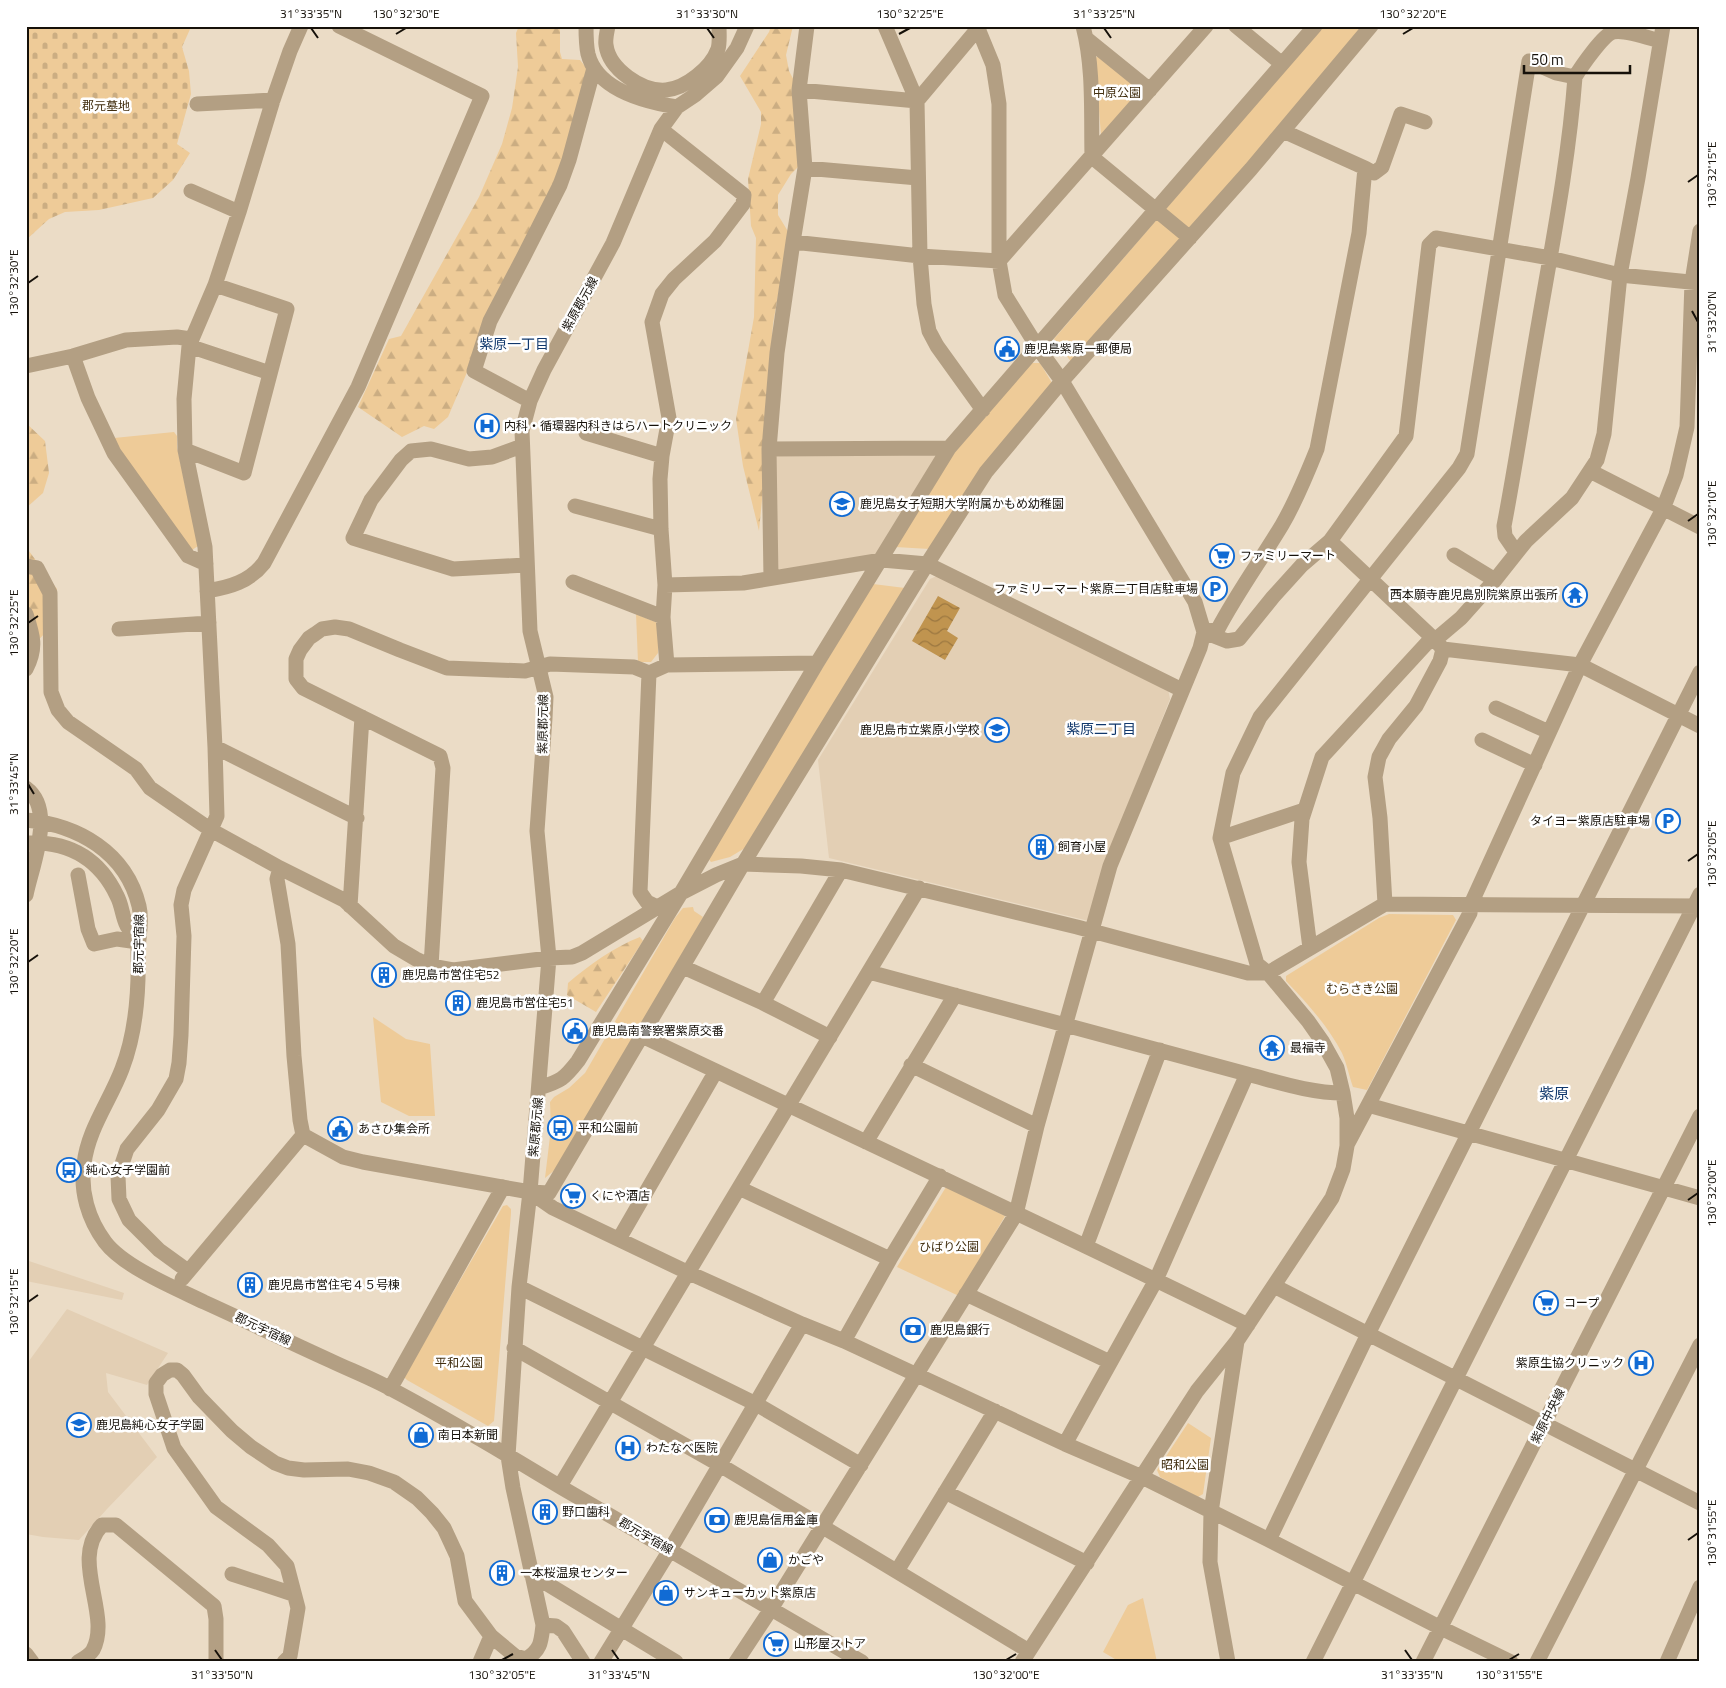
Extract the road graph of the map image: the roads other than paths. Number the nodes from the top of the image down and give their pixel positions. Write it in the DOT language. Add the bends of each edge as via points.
graph roads {
  1 [pos="301,26"];
  2 [pos="339,26"];
  3 [pos="586,26"];
  4 [pos="608,26"];
  5 [pos="719,26"];
  6 [pos="747,26"];
  7 [pos="807,26"];
  8 [pos="885,26"];
  9 [pos="1097,26"];
  10 [pos="1206,26"];
  11 [pos="1236,26"];
  12 [pos="1315,26"];
  13 [pos="1371,26"];
  14 [pos="1662,26"];
  15 [pos="978,27"];
  16 [pos="1610,29"];
  17 [pos="1085,32"];
  18 [pos="1660,41"];
  19 [pos="1282,64"];
  20 [pos="594,68"];
  21 [pos="1575,77"];
  22 [pos="799,90"];
  23 [pos="1150,90"];
  24 [pos="273,100"];
  25 [pos="918,101"];
  26 [pos="197,104"];
  27 [pos="677,108"];
  28 [pos="1425,122"];
  29 [pos="661,130"];
  30 [pos="1283,131"];
  31 [pos="1092,157"];
  32 [pos="805,168"];
  33 [pos="1365,168"];
  34 [pos="918,178"];
  35 [pos="191,191"];
  36 [pos="1156,211"];
  37 [pos="239,212"];
  38 [pos="1700,231"];
  39 [pos="1190,238"];
  40 [pos="793,242"];
  41 [pos="1500,249"];
  42 [pos="920,256"];
  43 [pos="1550,258"];
  44 [pos="999,261"];
  45 [pos="1620,275"];
  46 [pos="1696,283"];
  47 [pos="215,285"];
  48 [pos="190,343"];
  49 [pos="1038,348"];
  50 [pos="74,356"];
  51 [pos="26,366"];
  52 [pos="270,373"];
  53 [pos="1062,381"];
  54 [pos="1694,385"];
  55 [pos="530,401"];
  56 [pos="982,410"];
  57 [pos="586,433"];
  58 [pos="522,446"];
  59 [pos="949,448"];
  60 [pos="769,449"];
  61 [pos="185,450"];
  62 [pos="662,456"];
  63 [pos="1590,471"];
  64 [pos="575,506"];
  65 [pos="1663,509"];
  66 [pos="1700,527"];
  67 [pos="661,529"];
  68 [pos="1330,541"];
  69 [pos="1516,552"];
  70 [pos="1454,555"];
  71 [pos="882,560"];
  72 [pos="206,564"];
  73 [pos="928,564"];
  74 [pos="526,565"];
  75 [pos="26,566"];
  76 [pos="771,578"];
  77 [pos="1369,579"];
  78 [pos="1495,580"];
  79 [pos="573,582"];
  80 [pos="665,585"];
  81 [pos="207,591"];
  82 [pos="26,614"];
  83 [pos="663,617"];
  84 [pos="209,622"];
  85 [pos="119,629"];
  86 [pos="1204,632"];
  87 [pos="1439,644"];
  88 [pos="817,663"];
  89 [pos="667,665"];
  90 [pos="1580,665"];
  91 [pos="538,667"];
  92 [pos="26,669"];
  93 [pos="1700,672"];
  94 [pos="648,673"];
  95 [pos="1182,690"];
  96 [pos="1496,708"];
  97 [pos="1678,716"];
  98 [pos="362,717"];
  99 [pos="1700,726"];
  100 [pos="1549,732"];
  101 [pos="1482,740"];
  102 [pos="215,747"];
  103 [pos="1535,765"];
  104 [pos="26,788"];
  105 [pos="1304,810"];
  106 [pos="357,818"];
  107 [pos="34,821"];
  108 [pos="211,830"];
  109 [pos="1220,838"];
  110 [pos="32,843"];
  111 [pos="743,864"];
  112 [pos="280,868"];
  113 [pos="841,870"];
  114 [pos="78,875"];
  115 [pos="918,888"];
  116 [pos="681,893"];
  117 [pos="26,895"];
  118 [pos="1698,902"];
  119 [pos="1385,904"];
  120 [pos="1471,904"];
  121 [pos="1584,905"];
  122 [pos="350,906"];
  123 [pos="657,907"];
  124 [pos="1091,931"];
  125 [pos="138,942"];
  126 [pos="1310,948"];
  127 [pos="549,958"];
  128 [pos="431,966"];
  129 [pos="683,967"];
  130 [pos="869,972"];
  131 [pos="1268,973"];
  132 [pos="955,995"];
  133 [pos="763,1002"];
  134 [pos="1066,1025"];
  135 [pos="642,1036"];
  136 [pos="830,1037"];
  137 [pos="1160,1050"];
  138 [pos="911,1065"];
  139 [pos="716,1071"];
  140 [pos="1247,1074"];
  141 [pos="539,1088"];
  142 [pos="1343,1093"];
  143 [pos="1368,1105"];
  144 [pos="787,1106"];
  145 [pos="1700,1116"];
  146 [pos="1037,1126"];
  147 [pos="1469,1133"];
  148 [pos="303,1135"];
  149 [pos="866,1142"];
  150 [pos="1347,1146"];
  151 [pos="1565,1160"];
  152 [pos="940,1176"];
  153 [pos="503,1187"];
  154 [pos="738,1188"];
  155 [pos="1664,1188"];
  156 [pos="530,1192"];
  157 [pos="1700,1198"];
  158 [pos="1016,1214"];
  159 [pos="619,1238"];
  160 [pos="1086,1246"];
  161 [pos="890,1259"];
  162 [pos="188,1271"];
  163 [pos="687,1272"];
  164 [pos="1156,1280"];
  165 [pos="1274,1286"];
  166 [pos="519,1287"];
  167 [pos="175,1288"];
  168 [pos="966,1294"];
  169 [pos="802,1324"];
  170 [pos="1248,1325"];
  171 [pos="1368,1334"];
  172 [pos="844,1341"];
  173 [pos="1237,1341"];
  174 [pos="1700,1345"];
  175 [pos="514,1348"];
  176 [pos="642,1348"];
  177 [pos="1110,1362"];
  178 [pos="916,1376"];
  179 [pos="1455,1378"];
  180 [pos="390,1388"];
  181 [pos="609,1402"];
  182 [pos="756,1404"];
  183 [pos="995,1411"];
  184 [pos="1544,1424"];
  185 [pos="1065,1444"];
  186 [pos="508,1456"];
  187 [pos="720,1465"];
  188 [pos="861,1465"];
  189 [pos="1636,1470"];
  190 [pos="1142,1477"];
  191 [pos="560,1486"];
  192 [pos="945,1492"];
  193 [pos="1700,1503"];
  194 [pos="1211,1512"];
  195 [pos="822,1526"];
  196 [pos="1269,1540"];
  197 [pos="670,1550"];
  198 [pos="1087,1563"];
  199 [pos="897,1571"];
  200 [pos="232,1574"];
  201 [pos="532,1574"];
  202 [pos="1351,1582"];
  203 [pos="1700,1587"];
  204 [pos="294,1594"];
  205 [pos="771,1609"];
  206 [pos="542,1625"];
  207 [pos="1441,1628"];
  208 [pos="622,1630"];
  209 [pos="491,1636"];
  210 [pos="26,1654"];
  211 [pos="1026,1657"];
  212 [pos="32,1662"];
  213 [pos="78,1662"];
  214 [pos="217,1662"];
  215 [pos="284,1662"];
  216 [pos="480,1662"];
  217 [pos="583,1662"];
  218 [pos="601,1662"];
  219 [pos="676,1662"];
  220 [pos="736,1662"];
  221 [pos="862,1662"];
  222 [pos="1228,1662"];
  223 [pos="1312,1662"];
  224 [pos="1423,1662"];
  225 [pos="1511,1662"];
  226 [pos="1538,1662"];
  227 [pos="1666,1662"];
  1 -- 24 [label="street"];
  2 -- 81 [label="street" via="482,96 358,387 264,563 245,580"];
  3 -- 20 [label="street" via="588,54"];
  4 -- 5 [label="street" via="608,56 616,68 648,88 666,90 687,82 707,68 718,48"];
  6 -- 27 [label="street, 紫原郡元線" via="718,76"];
  7 -- 22 [label="street"];
  8 -- 25 [label="street"];
  9 -- 17 [label="street"];
  10 -- 23 [label="street"];
  11 -- 19 [label="street"];
  12 -- 19 [label="street"];
  13 -- 30 [label="street"];
  14 -- 18 [label="street"];
  15 -- 25 [label="street"];
  15 -- 44 [label="street" via="993,65 999,104"];
  16 -- 18 [label="street"];
  16 -- 21 [label="street"];
  17 -- 23 [label="street"];
  17 -- 31 [label="street" via="1090,69"];
  18 -- 45 [label="street"];
  19 -- 36 [label="street"];
  20 -- 27 [label="street" via="611,84 634,97"];
  20 -- 55 [label="street" via="560,185 490,320 474,371"];
  21 -- 41 [label="street" via="1556,74 1529,61"];
  21 -- 43 [label="street"];
  22 -- 25 [label="street"];
  22 -- 32 [label="street"];
  23 -- 31 [label="street"];
  24 -- 26 [label="street"];
  24 -- 37 [label="street"];
  25 -- 34 [label="street"];
  27 -- 29 [label="street, 紫原郡元線"];
  28 -- 33 [label="street" via="1401,114 1382,167 1374,173"];
  29 -- 55 [label="street, 紫原郡元線" via="613,244"];
  29 -- 62 [label="street" via="744,195 743,204 734,218 715,241 674,279 656,308 652,322 669,418"];
  30 -- 33 [label="street"];
  30 -- 39 [label="street"];
  31 -- 36 [label="street"];
  31 -- 44 [label="street"];
  32 -- 34 [label="street"];
  32 -- 40 [label="street"];
  33 -- 86 [label="street" via="1359,232 1317,448 1283,523 1218,630"];
  34 -- 42 [label="street"];
  35 -- 37 [label="street"];
  36 -- 39 [label="street"];
  36 -- 49 [label="street"];
  37 -- 47 [label="street"];
  38 -- 46 [label="street"];
  39 -- 53 [label="street"];
  40 -- 42 [label="street"];
  40 -- 60 [label="street"];
  41 -- 43 [label="street"];
  41 -- 68 [label="street" via="1436,238 1430,244 1406,436"];
  41 -- 77 [label="street" via="1467,454"];
  42 -- 44 [label="street"];
  42 -- 56 [label="street" via="929,331"];
  43 -- 45 [label="street"];
  43 -- 69 [label="street" via="1504,526 1505,536"];
  44 -- 49 [label="street" via="1005,295"];
  45 -- 46 [label="street"];
  45 -- 63 [label="street" via="1604,434 1597,460"];
  46 -- 54 [label="street"];
  47 -- 48 [label="street"];
  47 -- 52 [label="street" via="287,309"];
  48 -- 50 [label="street" via="177,337 126,340"];
  48 -- 52 [label="street"];
  48 -- 61 [label="street" via="184,399"];
  49 -- 53 [label="street"];
  49 -- 56 [label="street"];
  50 -- 51 [label="street"];
  50 -- 72 [label="street" via="88,398 114,453 188,556"];
  52 -- 61 [label="street" via="244,473"];
  53 -- 73 [label="street" via="986,472"];
  53 -- 86 [label="street" via="1195,602"];
  54 -- 65 [label="street" via="1676,476"];
  55 -- 58 [label="street, 紫原郡元線" via="522,430"];
  56 -- 59 [label="street"];
  57 -- 62 [label="street"];
  58 -- 74 [label="street, 紫原郡元線"];
  58 -- 74 [label="street" via="492,457 469,459 432,449 411,451 371,500 353,538 453,569"];
  59 -- 60 [label="street"];
  59 -- 71 [label="street"];
  60 -- 76 [label="street"];
  61 -- 72 [label="street" via="206,547"];
  62 -- 67 [label="street"];
  63 -- 65 [label="street"];
  63 -- 69 [label="street" via="1572,498"];
  64 -- 67 [label="street"];
  65 -- 66 [label="street"];
  65 -- 90 [label="street"];
  67 -- 80 [label="street"];
  68 -- 77 [label="street"];
  68 -- 86 [label="street" via="1273,596 1239,639 1227,641"];
  69 -- 78 [label="street"];
  70 -- 78 [label="street"];
  71 -- 73 [label="street"];
  71 -- 76 [label="street"];
  71 -- 88 [label="street"];
  72 -- 81 [label="street"];
  73 -- 95 [label="street"];
  73 -- 111 [label="street"];
  74 -- 91 [label="street, 紫原郡元線" via="530,631"];
  75 -- 108 [label="street" via="37,568 50,593 51,692 58,710 68,722 136,769 150,788"];
  76 -- 80 [label="street" via="743,583"];
  77 -- 87 [label="street"];
  77 -- 109 [label="street" via="1256,724 1233,773"];
  78 -- 87 [label="street"];
  79 -- 83 [label="street"];
  80 -- 83 [label="street"];
  81 -- 84 [label="street"];
  82 -- 92 [label="street" via="34,638 32,658"];
  83 -- 89 [label="street"];
  84 -- 85 [label="street"];
  84 -- 102 [label="street"];
  86 -- 95 [label="street"];
  87 -- 90 [label="street"];
  87 -- 105 [label="street" via="1427,643 1322,757"];
  87 -- 119 [label="street" via="1440,662 1416,706 1389,739 1379,758 1375,777"];
  88 -- 89 [label="street"];
  88 -- 116 [label="street"];
  89 -- 94 [label="street"];
  90 -- 97 [label="street"];
  90 -- 100 [label="street"];
  91 -- 94 [label="street" via="550,664 634,667"];
  91 -- 98 [label="street" via="525,671 446,668 350,628 322,630 309,638 300,650 296,659 296,679 303,688"];
  91 -- 127 [label="street, 紫原郡元線" via="546,696 546,718 537,831"];
  93 -- 97 [label="street"];
  94 -- 123 [label="street" via="640,892 647,902"];
  95 -- 124 [label="street" via="1110,866"];
  96 -- 100 [label="street"];
  97 -- 99 [label="street"];
  97 -- 121 [label="street"];
  98 -- 106 [label="street"];
  98 -- 128 [label="street" via="440,756 443,768"];
  100 -- 103 [label="street"];
  101 -- 103 [label="street"];
  102 -- 106 [label="street"];
  102 -- 108 [label="street" via="216,816"];
  103 -- 120 [label="street"];
  104 -- 107 [label="street" via="33,793 39,805"];
  105 -- 109 [label="street"];
  105 -- 126 [label="street" via="1299,862"];
  106 -- 122 [label="street"];
  107 -- 110 [label="street"];
  107 -- 125 [label="street, 郡元宇宿線" via="79,833 104,849 116,862 133,888 139,906"];
  108 -- 112 [label="street"];
  108 -- 162 [label="street" via="180,905 184,936 181,1035 176,1079 158,1110 127,1149 118,1176 119,1199 129,1220 159,1250"];
  109 -- 131 [label="street" via="1258,964"];
  110 -- 117 [label="street"];
  110 -- 125 [label="street" via="60,844 71,848 95,866 112,886 127,926"];
  111 -- 113 [label="street"];
  111 -- 116 [label="street"];
  111 -- 129 [label="street"];
  112 -- 122 [label="street"];
  112 -- 148 [label="street" via="276,879 288,944 294,1056"];
  113 -- 115 [label="street"];
  113 -- 133 [label="street"];
  114 -- 125 [label="street" via="94,944 117,939"];
  115 -- 124 [label="street"];
  115 -- 130 [label="street"];
  116 -- 123 [label="street"];
  116 -- 141 [label="street" via="578,1061 565,1077"];
  118 -- 121 [label="street"];
  118 -- 151 [label="street"];
  119 -- 120 [label="street"];
  119 -- 126 [label="street"];
  120 -- 121 [label="street"];
  120 -- 143 [label="street" via="1470,913"];
  121 -- 147 [label="street"];
  122 -- 128 [label="street" via="394,946"];
  123 -- 127 [label="street" via="582,954"];
  124 -- 131 [label="street" via="1248,973"];
  124 -- 134 [label="street"];
  125 -- 167 [label="street, 郡元宇宿線" via="139,976 134,1021 123,1068 87,1146 83,1190 87,1207 106,1243 120,1257"];
  126 -- 131 [label="street"];
  127 -- 128 [label="street" via="453,970"];
  127 -- 141 [label="street, 紫原郡元線"];
  129 -- 133 [label="street"];
  129 -- 135 [label="street"];
  130 -- 132 [label="street"];
  130 -- 136 [label="street"];
  131 -- 142 [label="street" via="1322,1041 1337,1068"];
  132 -- 134 [label="street"];
  132 -- 138 [label="street"];
  133 -- 136 [label="street"];
  134 -- 137 [label="street"];
  134 -- 146 [label="street"];
  135 -- 139 [label="street"];
  135 -- 156 [label="street" via="549,1193"];
  136 -- 144 [label="street"];
  137 -- 140 [label="street"];
  137 -- 160 [label="street"];
  138 -- 146 [label="street"];
  138 -- 149 [label="street"];
  139 -- 144 [label="street"];
  139 -- 159 [label="street"];
  140 -- 142 [label="street" via="1303,1088"];
  140 -- 164 [label="street"];
  141 -- 156 [label="street, 紫原郡元線"];
  142 -- 150 [label="street"];
  143 -- 147 [label="street"];
  143 -- 150 [label="street"];
  144 -- 149 [label="street"];
  144 -- 154 [label="street"];
  145 -- 155 [label="street, 紫原中央線"];
  146 -- 158 [label="street"];
  147 -- 151 [label="street"];
  147 -- 171 [label="street"];
  148 -- 153 [label="street" via="343,1157"];
  148 -- 162 [label="street"];
  149 -- 152 [label="street"];
  150 -- 165 [label="street" via="1343,1169 1332,1198"];
  151 -- 155 [label="street"];
  151 -- 179 [label="street"];
  152 -- 158 [label="street"];
  152 -- 161 [label="street"];
  153 -- 156 [label="street"];
  153 -- 180 [label="street"];
  154 -- 161 [label="street"];
  154 -- 163 [label="street"];
  155 -- 157 [label="street"];
  155 -- 184 [label="street, 紫原中央線"];
  156 -- 159 [label="street" via="553,1208"];
  156 -- 166 [label="street, 紫原郡元線"];
  158 -- 160 [label="street"];
  158 -- 168 [label="street"];
  159 -- 163 [label="street"];
  160 -- 164 [label="street"];
  161 -- 172 [label="street"];
  162 -- 167 [label="street"];
  163 -- 169 [label="street"];
  163 -- 176 [label="street"];
  164 -- 170 [label="street"];
  164 -- 177 [label="street"];
  165 -- 170 [label="street"];
  165 -- 171 [label="street"];
  166 -- 175 [label="street, 紫原郡元線"];
  166 -- 176 [label="street"];
  167 -- 180 [label="street, 郡元宇宿線"];
  168 -- 177 [label="street"];
  168 -- 178 [label="street"];
  169 -- 172 [label="street"];
  169 -- 182 [label="street"];
  170 -- 173 [label="street"];
  171 -- 179 [label="street"];
  171 -- 196 [label="street"];
  172 -- 178 [label="street"];
  173 -- 190 [label="street" via="1198,1391"];
  173 -- 194 [label="street"];
  174 -- 189 [label="street"];
  175 -- 181 [label="street"];
  175 -- 186 [label="street, 紫原郡元線"];
  176 -- 181 [label="street"];
  176 -- 182 [label="street"];
  177 -- 185 [label="street"];
  178 -- 183 [label="street"];
  178 -- 188 [label="street"];
  179 -- 184 [label="street"];
  179 -- 202 [label="street"];
  180 -- 186 [label="street, 郡元宇宿線"];
  181 -- 187 [label="street"];
  181 -- 191 [label="street"];
  182 -- 187 [label="street"];
  182 -- 188 [label="street"];
  183 -- 185 [label="street"];
  183 -- 192 [label="street"];
  184 -- 189 [label="street"];
  184 -- 207 [label="street, 紫原中央線"];
  185 -- 190 [label="street"];
  186 -- 191 [label="street, 郡元宇宿線"];
  186 -- 201 [label="street, 紫原郡元線"];
  187 -- 195 [label="street"];
  187 -- 197 [label="street"];
  188 -- 195 [label="street"];
  189 -- 193 [label="street"];
  189 -- 226 [label="street"];
  190 -- 194 [label="street"];
  190 -- 198 [label="street"];
  191 -- 197 [label="street, 郡元宇宿線"];
  192 -- 198 [label="street"];
  192 -- 199 [label="street"];
  194 -- 196 [label="street"];
  194 -- 222 [label="street" via="1210,1562"];
  195 -- 199 [label="street"];
  195 -- 205 [label="street"];
  196 -- 202 [label="street"];
  197 -- 205 [label="street, 郡元宇宿線"];
  197 -- 208 [label="street"];
  198 -- 211 [label="street"];
  199 -- 211 [label="street"];
  200 -- 204 [label="street"];
  201 -- 206 [label="street, 紫原郡元線"];
  201 -- 208 [label="street"];
  202 -- 207 [label="street"];
  202 -- 223 [label="street"];
  203 -- 227 [label="street"];
  204 -- 209 [label="street" via="287,1566 268,1545 216,1507 174,1448 156,1394 156,1383 170,1370 177,1370 183,1375 232,1431 275,1463 304,1470 348,1469 369,1473 394,1482 418,1498 444,1528 457,1556 465,1601"];
  204 -- 215 [label="street" via="298,1608 290,1656"];
  205 -- 220 [label="street"];
  205 -- 221 [label="street, 郡元宇宿線"];
  206 -- 209 [label="street" via="542,1642 536,1653 526,1659 515,1656"];
  206 -- 217 [label="street" via="556,1626 564,1632"];
  207 -- 224 [label="street, 紫原中央線"];
  207 -- 225 [label="street"];
  208 -- 218 [label="street"];
  208 -- 219 [label="street"];
  209 -- 216 [label="street"];
  210 -- 212 [label="street"];
  213 -- 214 [label="street" via="92,1651 96,1636 97,1618 89,1555 94,1533 102,1525 116,1525 214,1606"];
}
